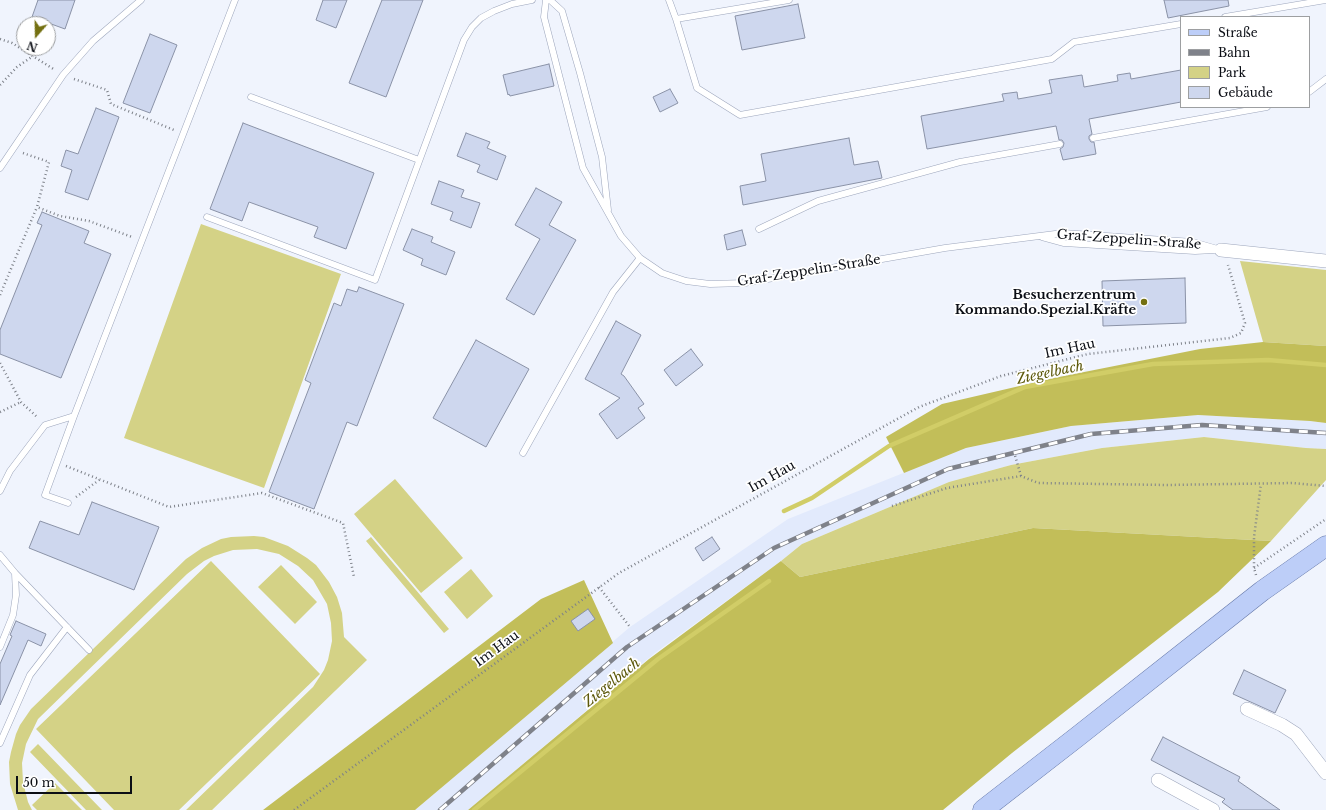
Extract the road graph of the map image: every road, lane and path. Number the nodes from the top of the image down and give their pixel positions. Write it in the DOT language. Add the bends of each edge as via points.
graph roads {
  1 [pos="141,0"];
  2 [pos="235,0"];
  3 [pos="532,0"];
  4 [pos="546,0"];
  5 [pos="550,0"];
  6 [pos="669,0"];
  7 [pos="790,0"];
  8 [pos="1326,0"];
  9 [pos="1231,16"];
  10 [pos="676,19"];
  11 [pos="1180,24"];
  12 [pos="0,39"];
  13 [pos="16,45"];
  14 [pos="33,56"];
  15 [pos="63,75"];
  16 [pos="1326,79"];
  17 [pos="0,85"];
  18 [pos="1310,91"];
  19 [pos="251,97"];
  20 [pos="1261,108"];
  21 [pos="184,134"];
  22 [pos="1093,138"];
  23 [pos="1060,144"];
  24 [pos="12,149"];
  25 [pos="419,160"];
  26 [pos="0,168"];
  27 [pos="37,207"];
  28 [pos="609,214"];
  29 [pos="207,217"];
  30 [pos="760,229"];
  31 [pos="1037,236"];
  32 [pos="142,241"];
  33 [pos="1222,250"];
  34 [pos="640,258"];
  35 [pos="1326,261"];
  36 [pos="0,296"];
  37 [pos="0,363"];
  38 [pos="21,402"];
  39 [pos="0,412"];
  40 [pos="74,416"];
  41 [pos="45,425"];
  42 [pos="1014,452"];
  43 [pos="523,453"];
  44 [pos="56,463"];
  45 [pos="1021,476"];
  46 [pos="100,480"];
  47 [pos="1261,484"];
  48 [pos="1326,486"];
  49 [pos="0,491"];
  50 [pos="68,503"];
  51 [pos="892,506"];
  52 [pos="1326,518"];
  53 [pos="1326,546"];
  54 [pos="0,555"];
  55 [pos="15,573"];
  56 [pos="354,577"];
  57 [pos="599,587"];
  58 [pos="67,627"];
  59 [pos="630,627"];
  60 [pos="0,647"];
  61 [pos="89,650"];
  62 [pos="1248,709"];
  63 [pos="0,743"];
  64 [pos="1326,773"];
  65 [pos="1158,780"];
  66 [pos="294,810"];
  67 [pos="983,810"];
  68 [pos="1213,810"];
  1 -- 15 [label="lane" via="93,41"];
  2 -- 21 [label="lane"];
  3 -- 25 [label="lane" via="494,11 472,27 464,40"];
  4 -- 28 [label="lane, Graf-Zeppelin-Straße" via="544,16 583,168"];
  5 -- 28 [label="lane, Graf-Zeppelin-Straße" via="562,11 580,73 602,157"];
  6 -- 10 [label="lane"];
  7 -- 10 [label="lane"];
  8 -- 9 [label="lane"];
  10 -- 11 [label="lane" via="697,88 740,115 1052,59 1074,42"];
  12 -- 13 [label="path"];
  14 -- 15 [label="path"];
  14 -- 17 [label="path" via="17,67"];
  15 -- 21 [label="path" via="107,90 111,104"];
  15 -- 24 [label="lane"];
  16 -- 18 [label="lane"];
  19 -- 25 [label="lane"];
  20 -- 22 [label="lane"];
  21 -- 32 [label="lane"];
  23 -- 30 [label="lane" via="960,162 818,201"];
  24 -- 26 [label="lane"];
  24 -- 27 [label="path" via="49,162"];
  25 -- 29 [label="lane" via="376,280"];
  27 -- 32 [label="path" via="60,216 89,221"];
  27 -- 36 [label="path"];
  28 -- 34 [label="lane, Graf-Zeppelin-Straße" via="621,236"];
  31 -- 33 [label="lane, Graf-Zeppelin-Straße" via="1064,243 1195,251"];
  31 -- 33 [label="lane, Graf-Zeppelin-Straße" via="1063,233 1193,242"];
  31 -- 34 [label="lane, Graf-Zeppelin-Straße" via="945,248 745,283 710,284 686,281 662,273"];
  32 -- 40 [label="lane"];
  33 -- 35 [label="street, Graf-Zeppelin-Straße"];
  33 -- 57 [label="path, Im Hau" via="1245,323 1241,333 1230,338 1088,354 1001,376 919,407 626,569"];
  34 -- 43 [label="lane" via="613,292"];
  37 -- 38 [label="path"];
  38 -- 39 [label="path"];
  38 -- 41 [label="path"];
  40 -- 41 [label="lane"];
  40 -- 44 [label="lane"];
  41 -- 49 [label="lane" via="10,471"];
  42 -- 45 [label="path"];
  44 -- 46 [label="path"];
  44 -- 50 [label="lane" via="45,495"];
  45 -- 47 [label="path" via="1038,483"];
  45 -- 51 [label="path" via="947,488"];
  46 -- 50 [label="path"];
  46 -- 56 [label="path" via="169,507 262,493 343,524"];
  47 -- 48 [label="path"];
  47 -- 52 [label="path" via="1254,537 1254,568"];
  53 -- 67 [label="main road" via="1262,591"];
  54 -- 55 [label="lane"];
  55 -- 58 [label="lane"];
  55 -- 60 [label="lane" via="16,595 13,615"];
  57 -- 59 [label="path"];
  57 -- 66 [label="path, Im Hau"];
  58 -- 61 [label="lane"];
  58 -- 63 [label="lane" via="30,675"];
  62 -- 64 [label="street" via="1296,734"];
  65 -- 68 [label="street"];
}
